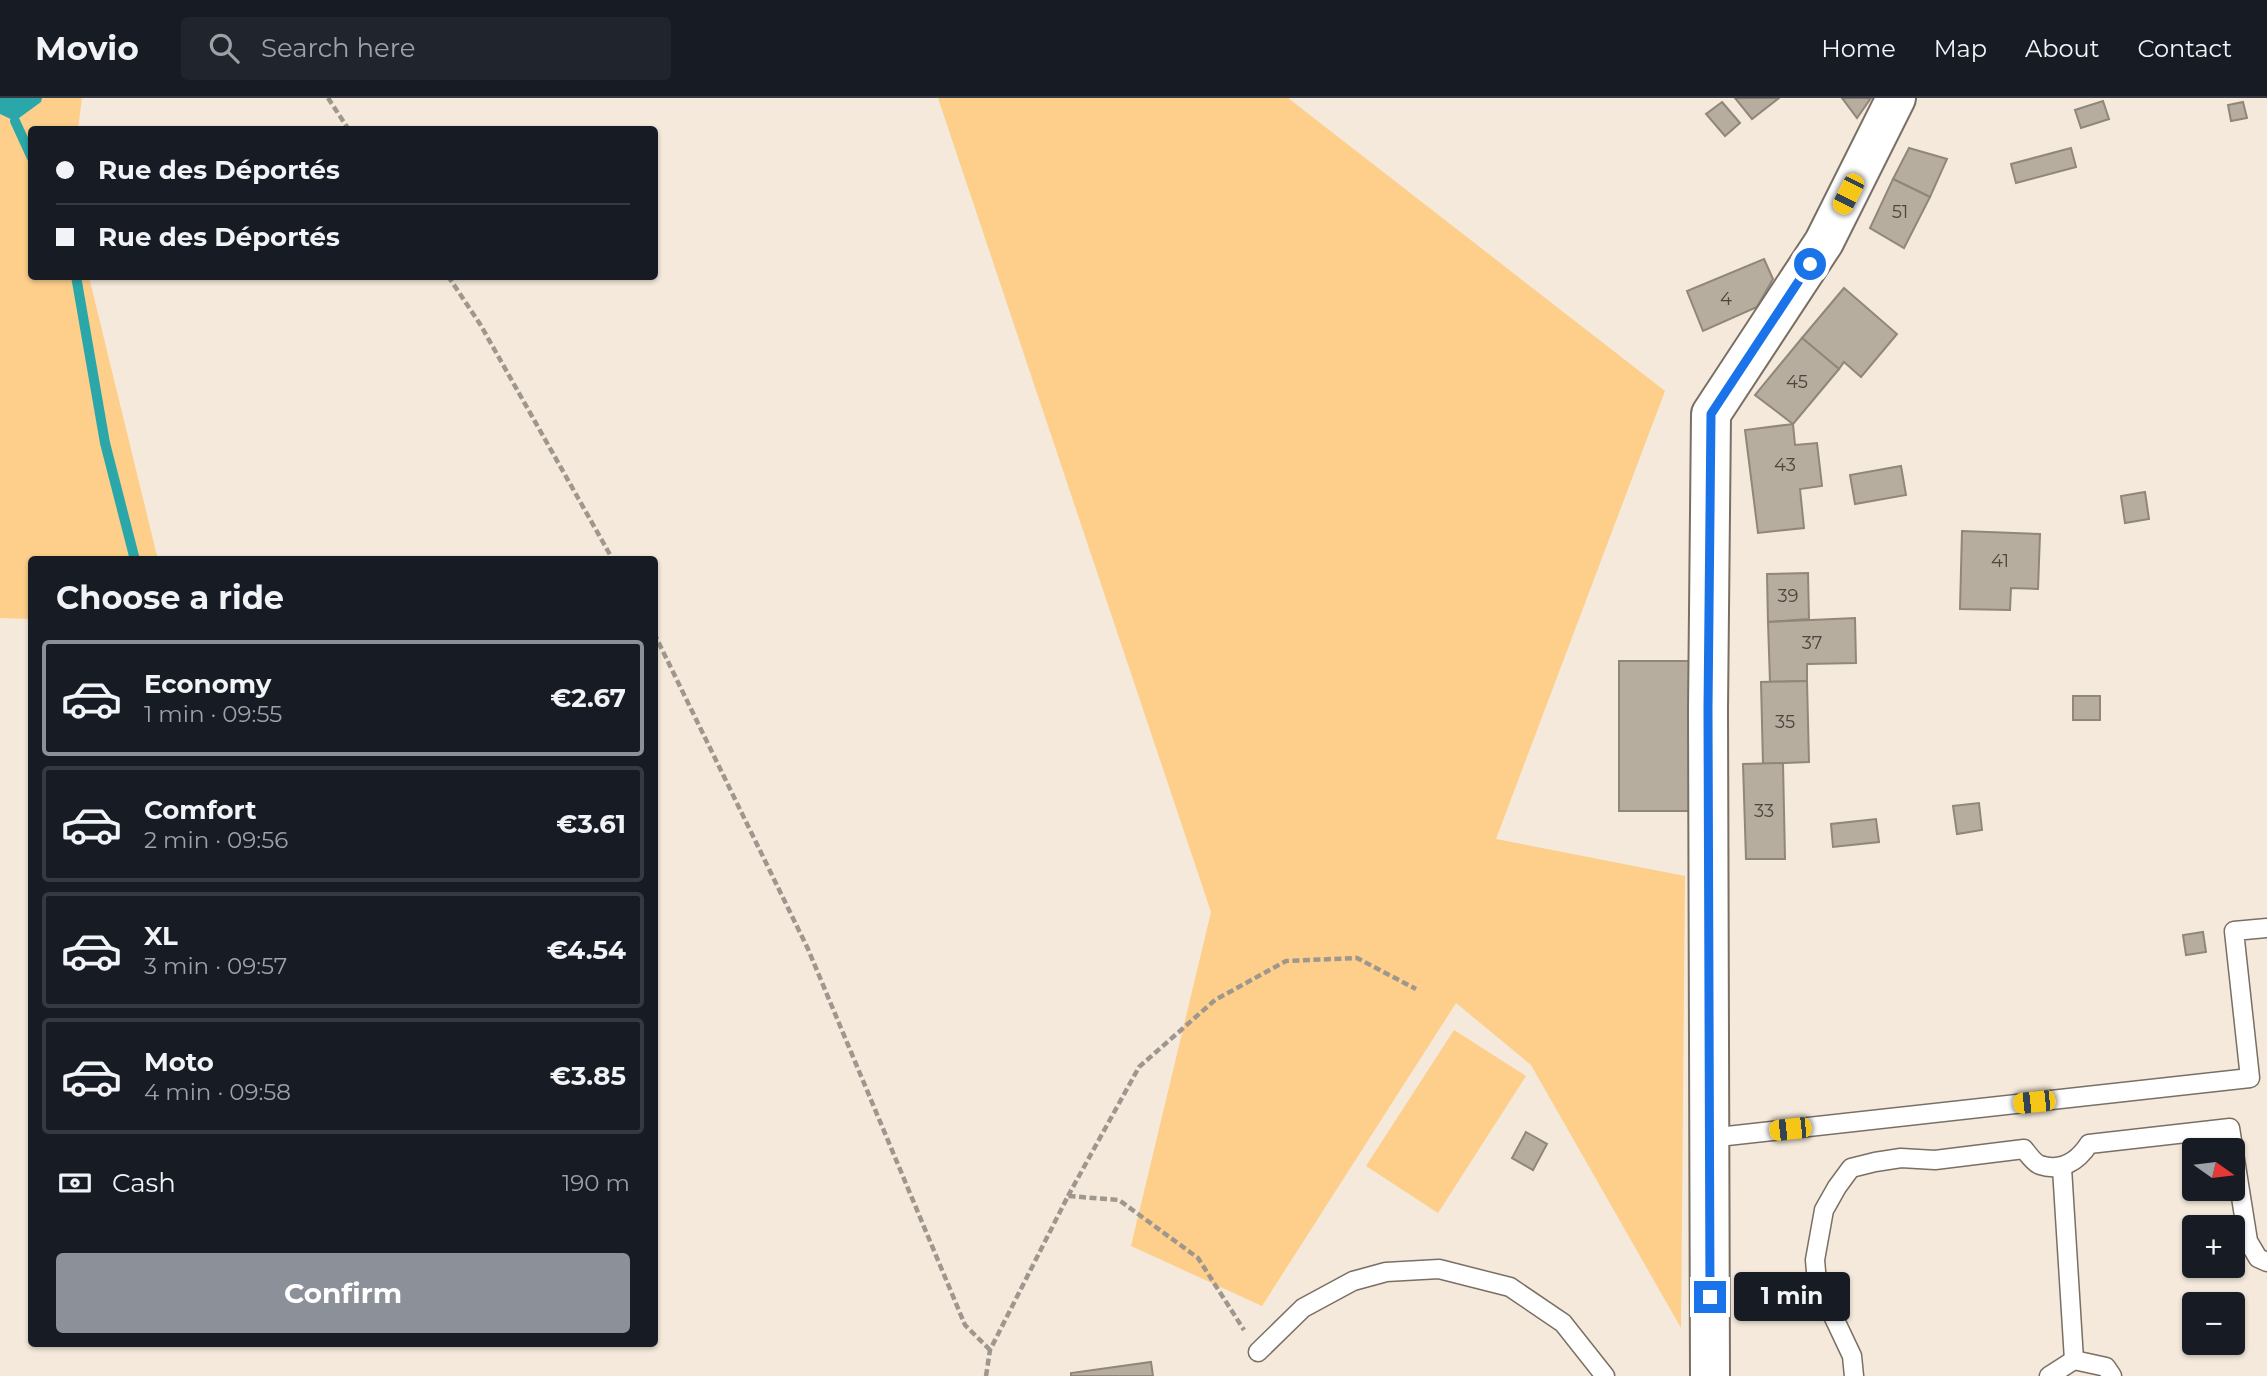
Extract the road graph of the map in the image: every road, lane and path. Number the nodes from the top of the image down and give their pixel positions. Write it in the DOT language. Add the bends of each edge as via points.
graph roads {
  1 [pos="328,98"];
  2 [pos="1896,98"];
  3 [pos="346,126"];
  4 [pos="451,280"];
  5 [pos="611,556"];
  6 [pos="658,641"];
  7 [pos="2267,928"];
  8 [pos="1416,989"];
  9 [pos="1709,1138"];
  10 [pos="2062,1168"];
  11 [pos="1068,1196"];
  12 [pos="2267,1262"];
  13 [pos="990,1350"];
  14 [pos="1258,1352"];
  15 [pos="2074,1360"];
  16 [pos="986,1376"];
  17 [pos="1605,1376"];
  18 [pos="1710,1376"];
  19 [pos="1854,1376"];
  20 [pos="2049,1376"];
  21 [pos="2112,1376"];
  1 -- 3 [label="path"];
  2 -- 9 [label="street" via="1824,242 1711,414"];
  4 -- 5 [label="path"];
  6 -- 13 [label="path" via="808,949 965,1325"];
  7 -- 9 [label="lane" via="2234,932 2250,1078"];
  8 -- 11 [label="path" via="1357,958 1286,961 1215,1000 1139,1066"];
  9 -- 18 [label="street"];
  10 -- 12 [label="lane" via="2081,1157 2089,1144 2230,1128 2248,1241 2258,1258"];
  10 -- 15 [label="lane"];
  10 -- 19 [label="lane" via="2038,1165 2024,1149 1935,1160 1901,1158 1852,1168 1824,1210 1815,1260 1817,1282 1853,1356"];
  11 -- 13 [label="path"];
  11 -- 14 [label="path" via="1119,1200 1198,1258"];
  13 -- 16 [label="path"];
  14 -- 17 [label="lane" via="1303,1308 1353,1281 1386,1272 1439,1269 1510,1287 1563,1322"];
  15 -- 20 [label="lane"];
  15 -- 21 [label="lane" via="2106,1367"];
}
